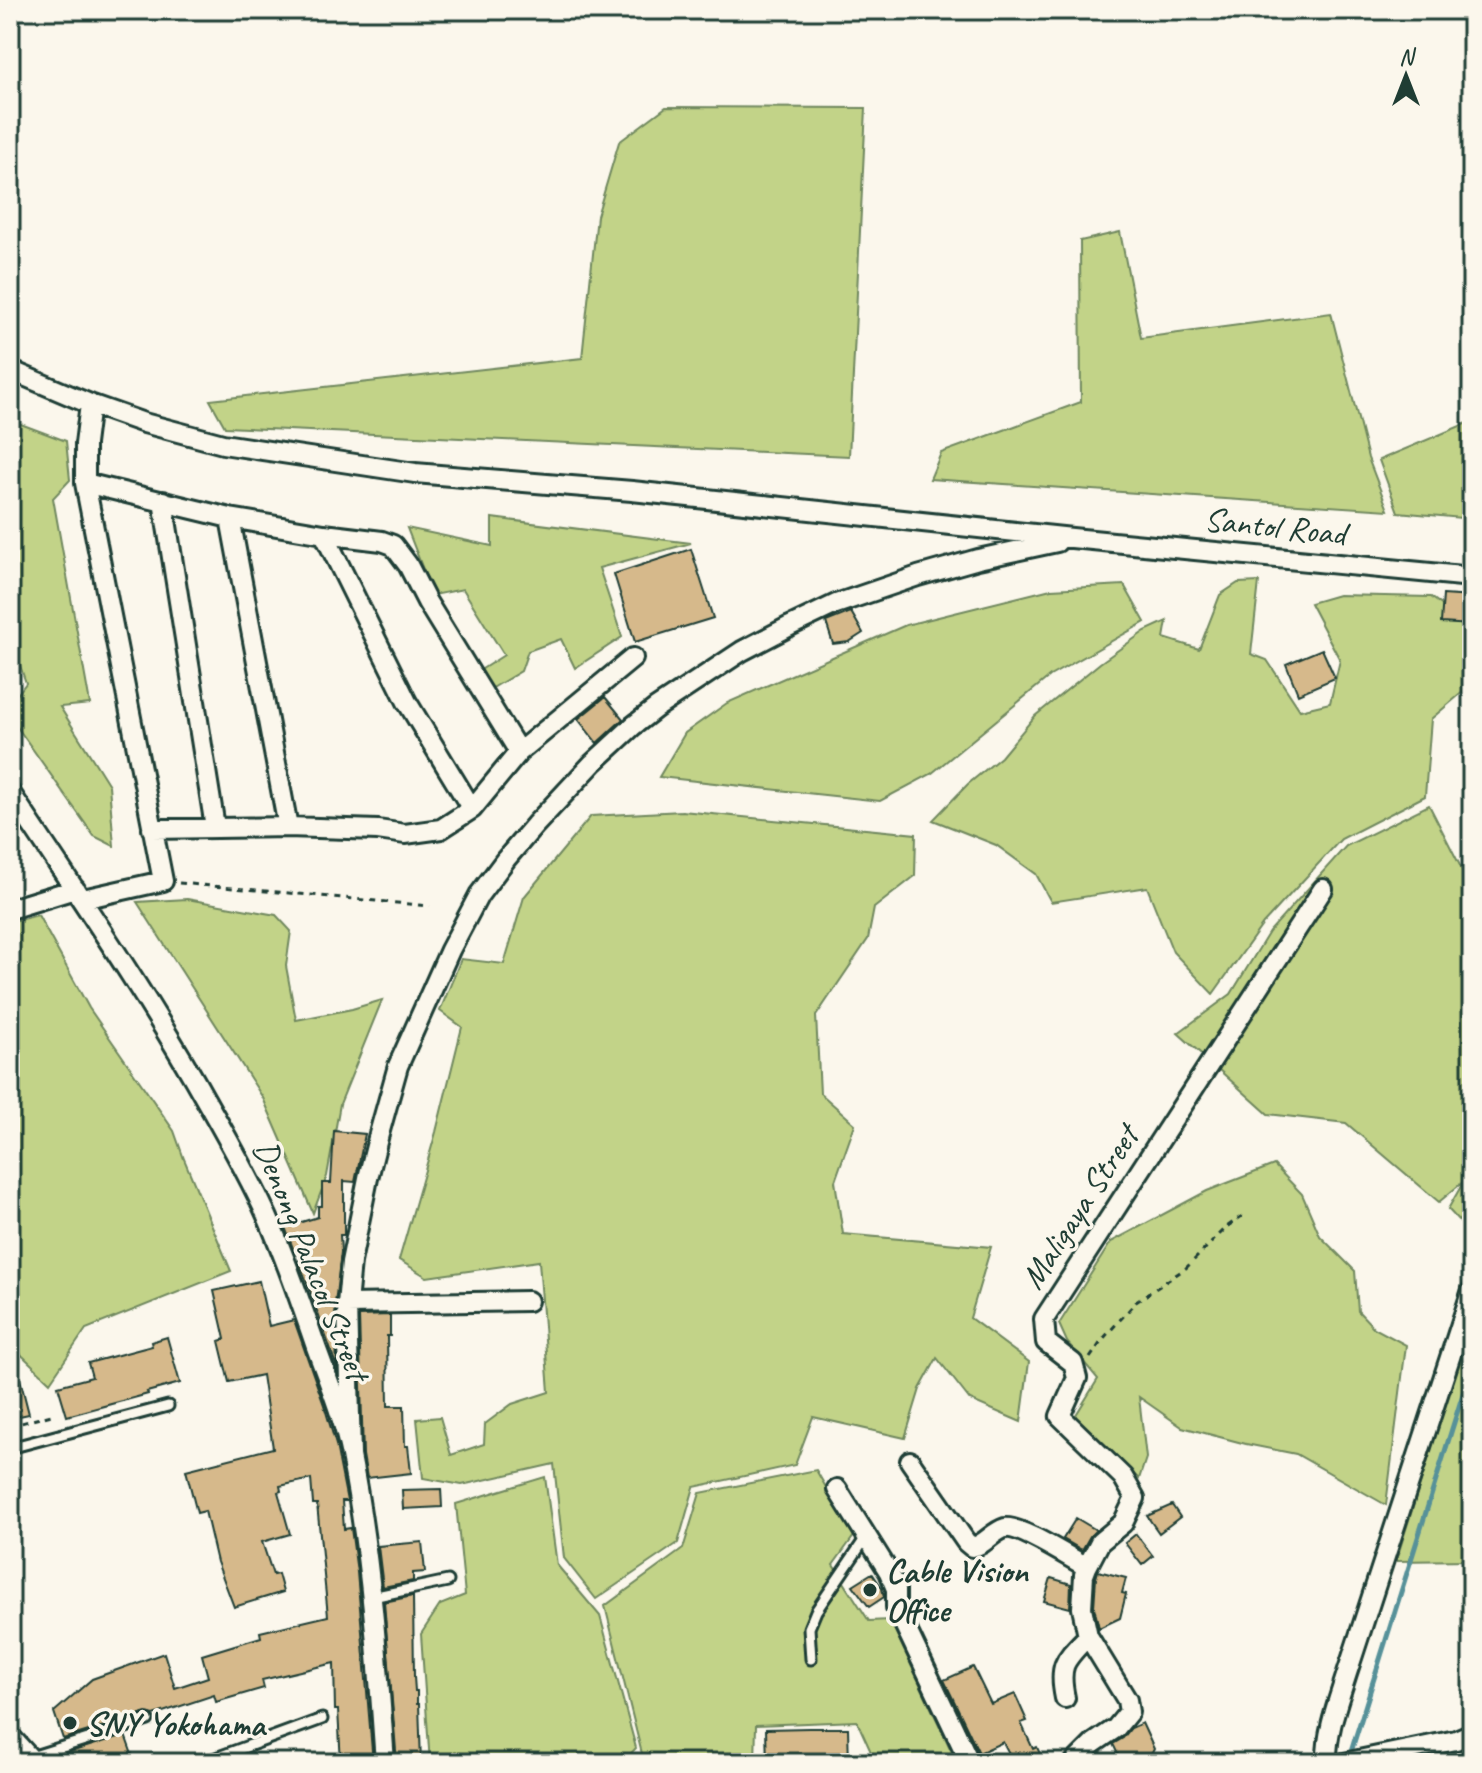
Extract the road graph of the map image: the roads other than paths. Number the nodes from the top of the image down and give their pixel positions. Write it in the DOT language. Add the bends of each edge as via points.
graph roads {
  1 [pos="10,370"];
  2 [pos="90,404"];
  3 [pos="85,483"];
  4 [pos="163,501"];
  5 [pos="230,518"];
  6 [pos="324,534"];
  7 [pos="1072,538"];
  8 [pos="1472,577"];
  9 [pos="633,658"];
  10 [pos="519,752"];
  11 [pos="10,792"];
  12 [pos="472,809"];
  13 [pos="215,827"];
  14 [pos="288,827"];
  15 [pos="152,829"];
  16 [pos="1323,889"];
  17 [pos="79,894"];
  18 [pos="10,909"];
  19 [pos="1472,1290"];
  20 [pos="528,1301"];
  21 [pos="347,1304"];
  22 [pos="168,1406"];
  23 [pos="10,1448"];
  24 [pos="351,1455"];
  25 [pos="910,1461"];
  26 [pos="837,1489"];
  27 [pos="867,1535"];
  28 [pos="1087,1567"];
  29 [pos="448,1581"];
  30 [pos="372,1597"];
  31 [pos="1088,1636"];
  32 [pos="811,1659"];
  33 [pos="1065,1698"];
  34 [pos="322,1719"];
  35 [pos="148,1720"];
  36 [pos="1472,1733"];
  37 [pos="21,1755"];
  38 [pos="202,1763"];
  39 [pos="385,1763"];
  40 [pos="970,1763"];
  41 [pos="1074,1763"];
  42 [pos="1327,1763"];
  43 [pos="1344,1763"];
  1 -- 2 [label="street, Santol Road"];
  2 -- 3 [label="street"];
  2 -- 7 [label="street, Santol Road" via="223,444 415,473"];
  3 -- 4 [label="street"];
  3 -- 15 [label="street"];
  4 -- 5 [label="street"];
  4 -- 13 [label="street"];
  5 -- 6 [label="street"];
  5 -- 14 [label="street"];
  6 -- 10 [label="street" via="393,545"];
  6 -- 12 [label="street" via="407,702"];
  7 -- 8 [label="street, Santol Road"];
  7 -- 21 [label="street" via="978,559 836,604 742,651 633,726 544,814 479,895 398,1066 368,1178"];
  9 -- 10 [label="street"];
  10 -- 12 [label="street"];
  11 -- 17 [label="street, Denong Palacol Street"];
  12 -- 14 [label="street" via="441,829 423,833"];
  13 -- 14 [label="street"];
  13 -- 15 [label="street"];
  15 -- 17 [label="street" via="163,881"];
  16 -- 28 [label="street, Maligaya Street" via="1044,1319 1046,1342 1073,1363 1077,1378 1060,1416 1123,1477 1135,1498 1123,1523 1100,1542"];
  17 -- 18 [label="street"];
  17 -- 24 [label="street, Denong Palacol Street" via="240,1161 294,1281"];
  19 -- 42 [label="street" via="1347,1673"];
  20 -- 21 [label="street"];
  21 -- 24 [label="street"];
  22 -- 23 [label="lane"];
  24 -- 30 [label="street, Denong Palacol Street"];
  25 -- 28 [label="street" via="972,1547 1004,1529 1017,1529"];
  26 -- 27 [label="street"];
  27 -- 32 [label="lane" via="816,1611 809,1628"];
  27 -- 40 [label="street" via="889,1572 896,1607"];
  28 -- 31 [label="street" via="1082,1608"];
  29 -- 30 [label="lane"];
  30 -- 39 [label="street, Denong Palacol Street"];
  31 -- 33 [label="street" via="1069,1656 1061,1676"];
  31 -- 41 [label="street" via="1129,1712"];
  34 -- 38 [label="lane"];
  35 -- 37 [label="lane"];
  36 -- 43 [label="street"];
}
